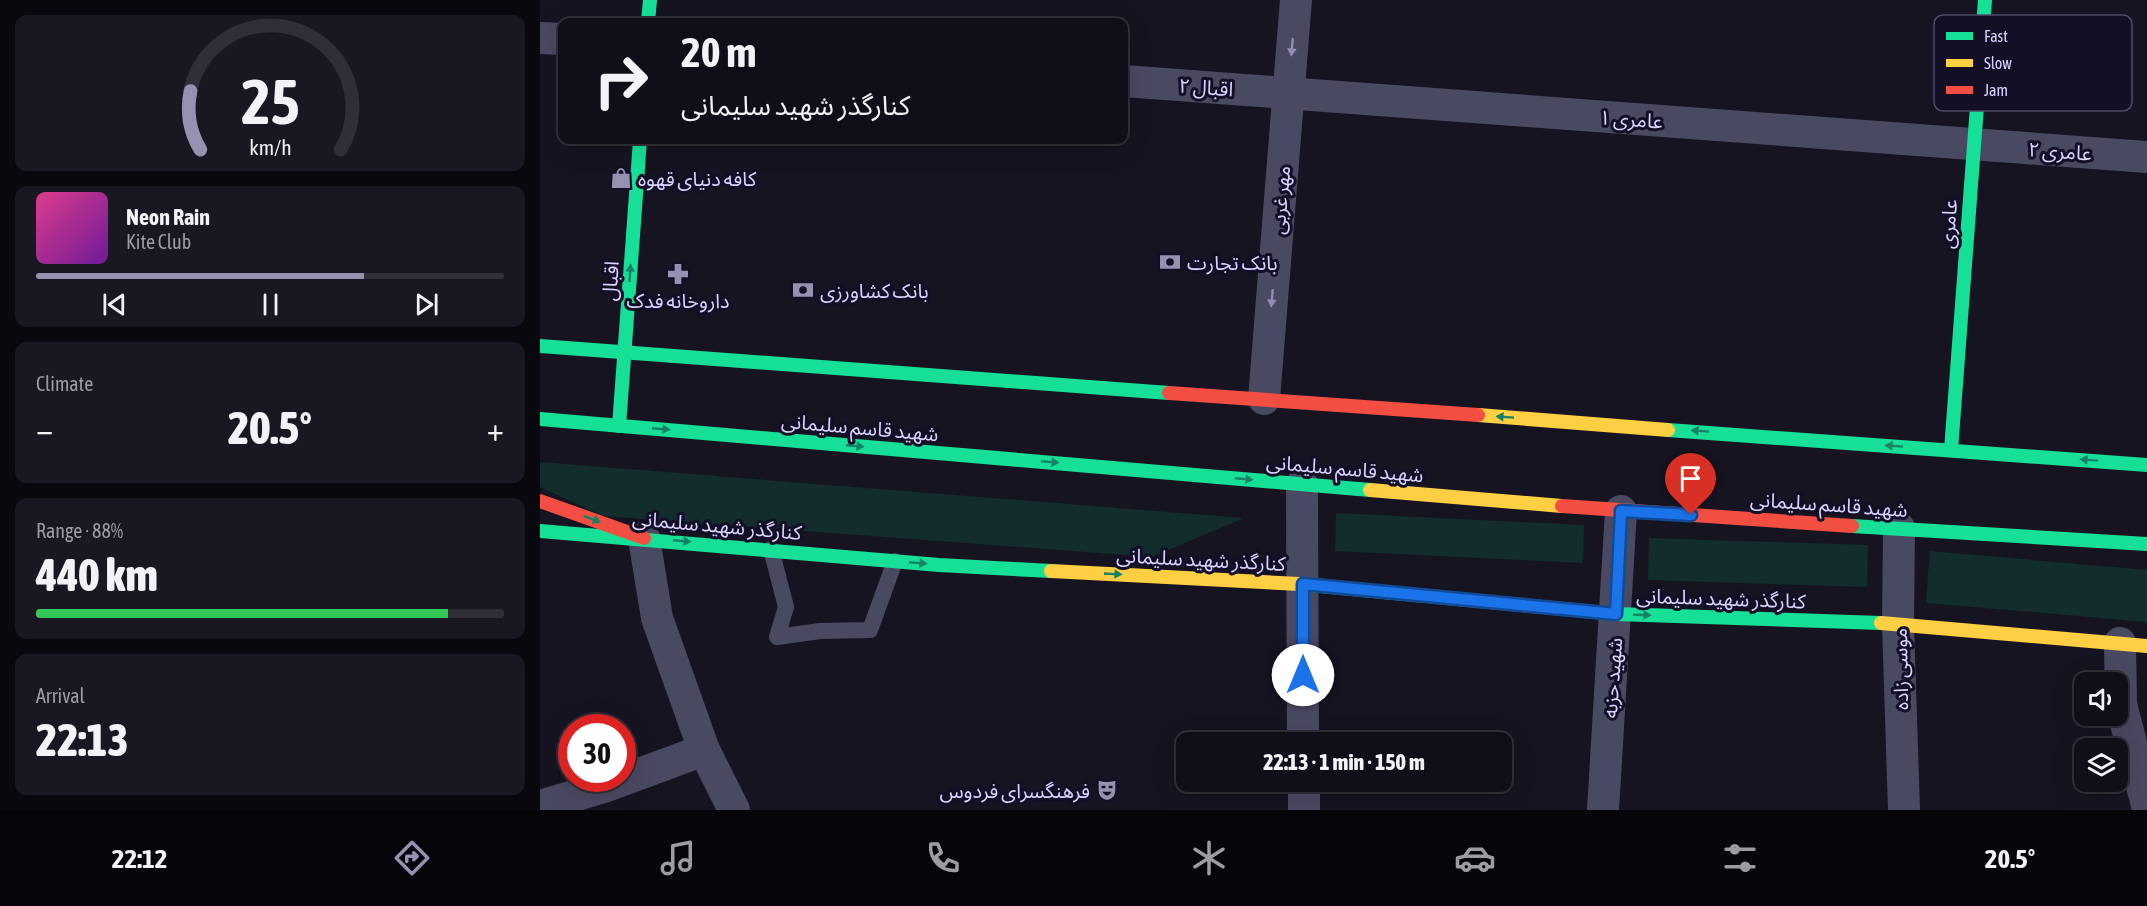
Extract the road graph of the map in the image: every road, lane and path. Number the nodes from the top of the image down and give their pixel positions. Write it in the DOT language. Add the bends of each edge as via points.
graph roads {
  1 [pos="650,0"];
  2 [pos="1296,0"];
  3 [pos="1985,0"];
  4 [pos="1984,15"];
  5 [pos="648,18"];
  6 [pos="540,38"];
  7 [pos="558,39"];
  8 [pos="1128,81"];
  9 [pos="1288,93"];
  10 [pos="1977,111"];
  11 [pos="640,144"];
  12 [pos="1974,145"];
  13 [pos="2147,157"];
  14 [pos="540,346"];
  15 [pos="625,352"];
  16 [pos="1264,399"];
  17 [pos="540,419"];
  18 [pos="619,426"];
  19 [pos="1951,450"];
  20 [pos="2147,465"];
  21 [pos="1302,484"];
  22 [pos="540,501"];
  23 [pos="1621,511"];
  24 [pos="1899,528"];
  25 [pos="540,531"];
  26 [pos="644,538"];
  27 [pos="2147,544"];
  28 [pos="771,549"];
  29 [pos="895,561"];
  30 [pos="1303,584"];
  31 [pos="1616,614"];
  32 [pos="1899,624"];
  33 [pos="2133,658"];
  34 [pos="1303,732"];
  35 [pos="704,750"];
  36 [pos="1304,792"];
  37 [pos="2147,805"];
  38 [pos="540,806"];
  39 [pos="734,810"];
  40 [pos="1304,810"];
  41 [pos="1603,810"];
  42 [pos="1904,810"];
  1 -- 5 [label="main road"];
  2 -- 9 [label="street, مهر غربی, one-way"];
  3 -- 4 [label="main road, عامری"];
  6 -- 7 [label="street"];
  8 -- 9 [label="street, اقبال ۲"];
  9 -- 12 [label="street, عامری ۱"];
  9 -- 16 [label="street, مهر غربی, one-way"];
  10 -- 12 [label="main road, عامری"];
  15 -- 11 [label="main road, اقبال, one-way"];
  12 -- 13 [label="street, عامری ۲"];
  12 -- 19 [label="main road, عامری"];
  14 -- 15 [label="main road"];
  15 -- 16 [label="main road"];
  15 -- 18 [label="main road, اقبال"];
  19 -- 16 [label="main road, one-way"];
  17 -- 18 [label="main road, شهید قاسم سلیمانی"];
  18 -- 21 [label="main road, شهید قاسم سلیمانی, one-way"];
  20 -- 19 [label="main road, one-way"];
  21 -- 23 [label="main road, شهید قاسم سلیمانی"];
  21 -- 30 [label="street"];
  22 -- 26 [label="main road, one-way"];
  23 -- 24 [label="main road, شهید قاسم سلیمانی"];
  23 -- 31 [label="street, شهید حزبه"];
  24 -- 27 [label="main road, شهید قاسم سلیمانی"];
  24 -- 32 [label="street, موسی زاده"];
  25 -- 26 [label="main road, کنارگذر شهید سلیمانی"];
  26 -- 28 [label="main road, کنارگذر شهید سلیمانی, one-way"];
  26 -- 35 [label="street" via="657,618"];
  28 -- 29 [label="main road, کنارگذر شهید سلیمانی"];
  28 -- 29 [label="lane" via="786,607 777,637 870,630"];
  29 -- 30 [label="main road, کنارگذر شهید سلیمانی, one-way"];
  30 -- 31 [label="main road, کنارگذر شهید سلیمانی"];
  30 -- 34 [label="street"];
  31 -- 32 [label="main road, کنارگذر شهید سلیمانی, one-way"];
  31 -- 41 [label="street, شهید حزبه"];
  32 -- 33 [label="main road, کنارگذر شهید سلیمانی"];
  32 -- 42 [label="street, موسی زاده"];
  33 -- 37 [label="street" via="2121,704"];
  35 -- 38 [label="street"];
  35 -- 39 [label="street"];
  36 -- 40 [label="street"];
}
